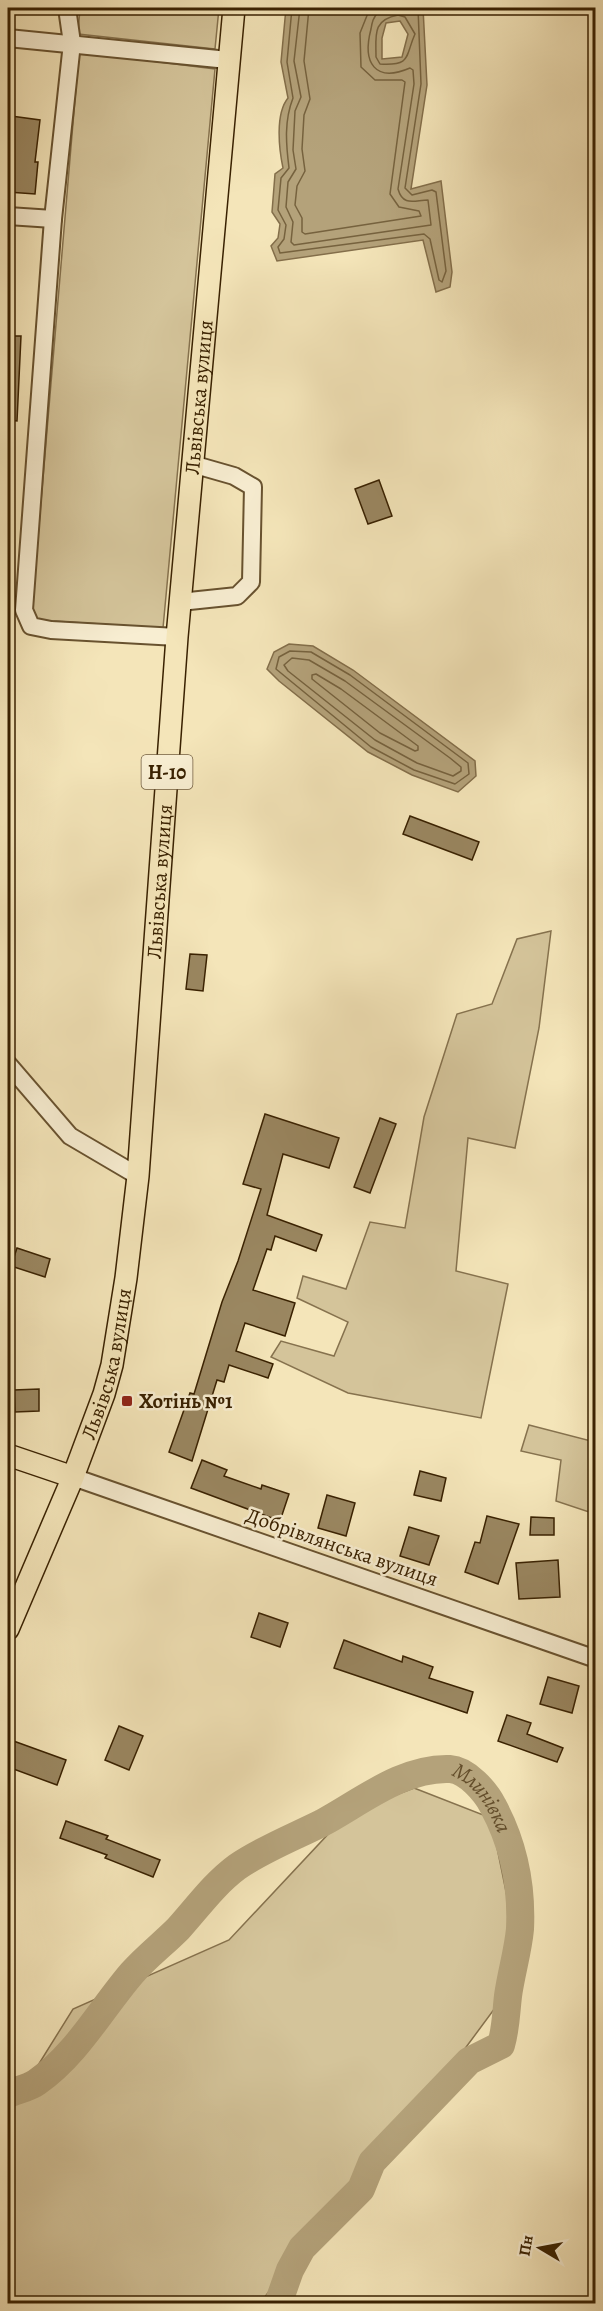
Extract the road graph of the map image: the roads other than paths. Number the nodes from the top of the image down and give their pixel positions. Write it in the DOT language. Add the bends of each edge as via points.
graph roads {
  1 [pos="67,8"];
  2 [pos="234,8"];
  3 [pos="8,38"];
  4 [pos="72,43"];
  5 [pos="228,60"];
  6 [pos="8,216"];
  7 [pos="53,219"];
  8 [pos="192,464"];
  9 [pos="180,602"];
  10 [pos="177,637"];
  11 [pos="8,1064"];
  12 [pos="138,1176"];
  13 [pos="8,1455"];
  14 [pos="73,1477"];
  15 [pos="8,1629"];
  16 [pos="596,1659"];
  1 -- 4 [label="street"];
  2 -- 5 [label="main road, Львівська вулиця / Н-10"];
  3 -- 4 [label="street"];
  4 -- 5 [label="street"];
  4 -- 7 [label="street"];
  5 -- 8 [label="main road, Львівська вулиця / Н-10"];
  6 -- 7 [label="street"];
  7 -- 10 [label="street" via="24,610 31,626 51,630"];
  8 -- 9 [label="main road, Львівська вулиця / Н-10"];
  8 -- 9 [label="street" via="234,476 253,487 251,582 237,596"];
  9 -- 10 [label="main road, Львівська вулиця / Н-10"];
  10 -- 12 [label="main road, Львівська вулиця / Н-10"];
  11 -- 12 [label="street" via="70,1136"];
  12 -- 14 [label="main road, Львівська вулиця / Н-10" via="112,1365"];
  13 -- 14 [label="main road"];
  14 -- 15 [label="main road, Львівська вулиця / Н-10"];
  14 -- 16 [label="street, Добрівлянська вулиця"];
}
